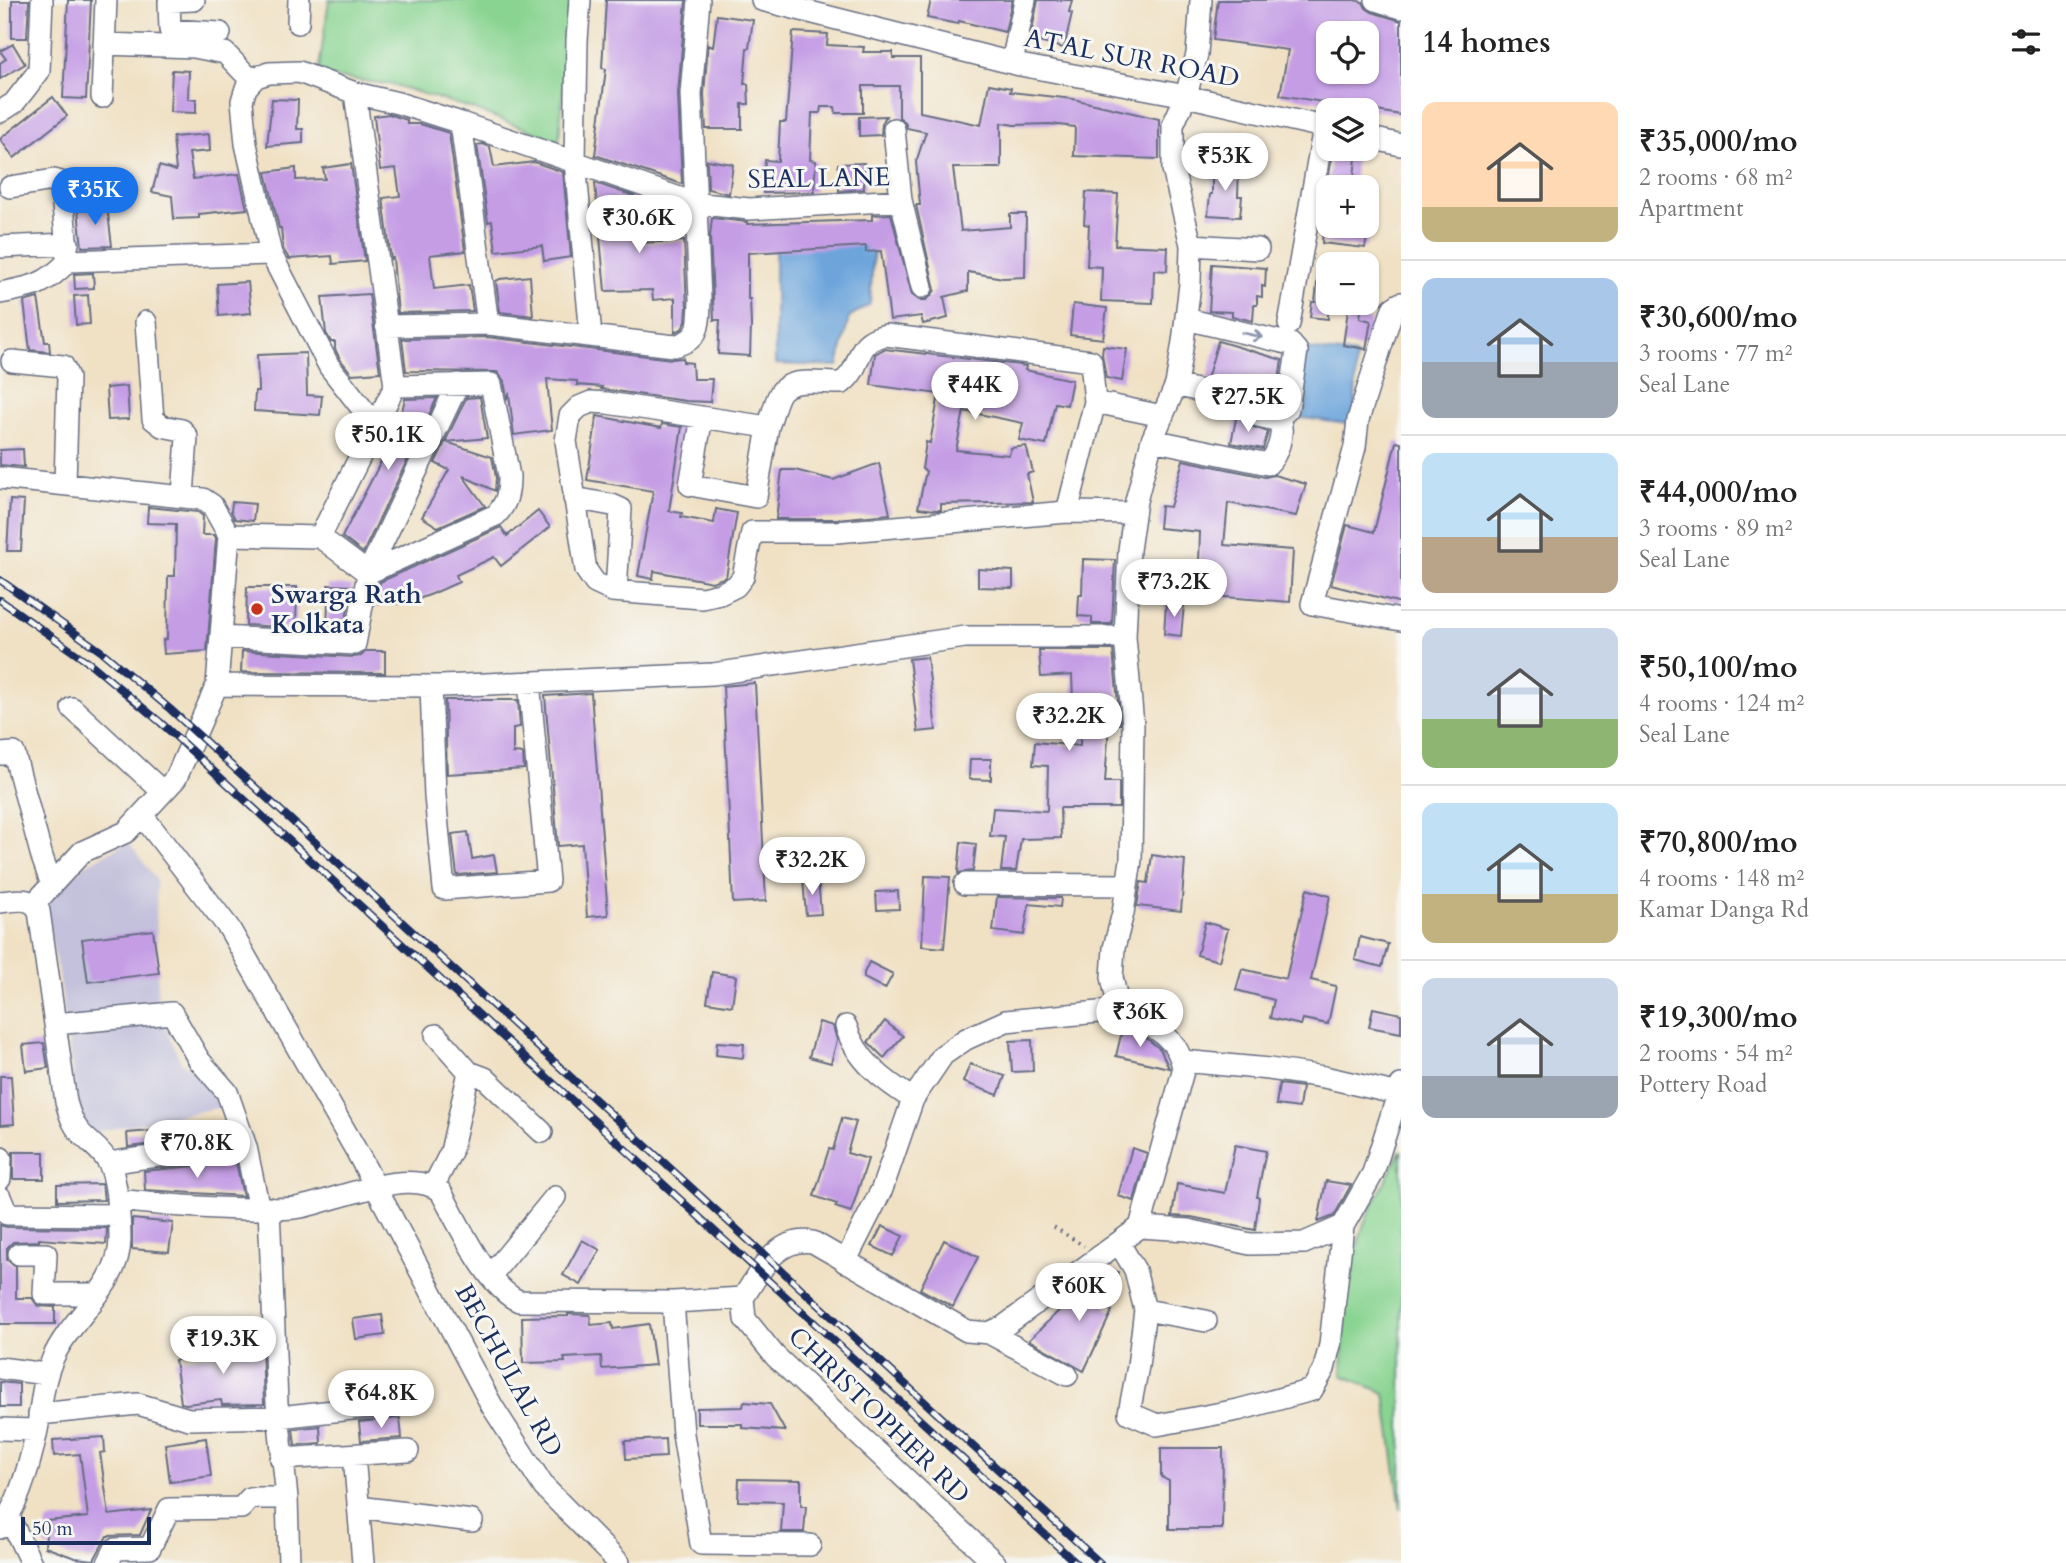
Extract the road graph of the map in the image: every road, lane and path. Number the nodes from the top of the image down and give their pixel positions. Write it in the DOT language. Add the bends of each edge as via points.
graph roads {
  1 [pos="42,0"];
  2 [pos="106,0"];
  3 [pos="194,0"];
  4 [pos="299,0"];
  5 [pos="580,0"];
  6 [pos="699,0"];
  7 [pos="762,0"];
  8 [pos="1025,0"];
  9 [pos="1201,0"];
  10 [pos="1376,0"];
  11 [pos="1401,8"];
  12 [pos="298,23"];
  13 [pos="220,33"];
  14 [pos="104,44"];
  15 [pos="1012,63"];
  16 [pos="252,81"];
  17 [pos="355,93"];
  18 [pos="1186,96"];
  19 [pos="102,97"];
  20 [pos="0,112"];
  21 [pos="461,123"];
  22 [pos="1316,125"];
  23 [pos="894,130"];
  24 [pos="1379,140"];
  25 [pos="1401,145"];
  26 [pos="575,161"];
  27 [pos="1320,161"];
  28 [pos="9,187"];
  29 [pos="901,200"];
  30 [pos="694,203"];
  31 [pos="1191,245"];
  32 [pos="0,247"];
  33 [pos="1258,249"];
  34 [pos="68,253"];
  35 [pos="271,254"];
  36 [pos="922,287"];
  37 [pos="0,293"];
  38 [pos="1401,303"];
  39 [pos="1191,321"];
  40 [pos="146,322"];
  41 [pos="488,324"];
  42 [pos="1289,324"];
  43 [pos="386,326"];
  44 [pos="591,336"];
  45 [pos="12,361"];
  46 [pos="458,384"];
  47 [pos="395,386"];
  48 [pos="1177,390"];
  49 [pos="1095,402"];
  50 [pos="1162,416"];
  51 [pos="702,417"];
  52 [pos="376,425"];
  53 [pos="768,427"];
  54 [pos="1152,440"];
  55 [pos="0,478"];
  56 [pos="65,484"];
  57 [pos="183,496"];
  58 [pos="756,497"];
  59 [pos="575,498"];
  60 [pos="1067,512"];
  61 [pos="1134,513"];
  62 [pos="752,532"];
  63 [pos="229,534"];
  64 [pos="320,537"];
  65 [pos="368,573"];
  66 [pos="616,591"];
  67 [pos="1401,620"];
  68 [pos="221,637"];
  69 [pos="1125,637"];
  70 [pos="529,682"];
  71 [pos="218,685"];
  72 [pos="431,686"];
  73 [pos="72,708"];
  74 [pos="0,754"];
  75 [pos="163,792"];
  76 [pos="142,815"];
  77 [pos="965,884"];
  78 [pos="52,885"];
  79 [pos="1127,885"];
  80 [pos="0,902"];
  81 [pos="36,903"];
  82 [pos="1119,1010"];
  83 [pos="55,1024"];
  84 [pos="846,1026"];
  85 [pos="436,1035"];
  86 [pos="1183,1061"];
  87 [pos="469,1072"];
  88 [pos="1400,1090"];
  89 [pos="914,1099"];
  90 [pos="542,1132"];
  91 [pos="246,1147"];
  92 [pos="1,1158"];
  93 [pos="110,1163"];
  94 [pos="0,1179"];
  95 [pos="434,1185"];
  96 [pos="374,1187"];
  97 [pos="0,1197"];
  98 [pos="555,1197"];
  99 [pos="118,1208"];
  100 [pos="264,1208"];
  101 [pos="1343,1226"];
  102 [pos="1054,1227"];
  103 [pos="1140,1227"];
  104 [pos="1119,1243"];
  105 [pos="19,1254"];
  106 [pos="1100,1257"];
  107 [pos="845,1262"];
  108 [pos="491,1275"];
  109 [pos="98,1294"];
  110 [pos="743,1298"];
  111 [pos="673,1302"];
  112 [pos="1145,1310"];
  113 [pos="1206,1321"];
  114 [pos="989,1333"];
  115 [pos="0,1368"];
  116 [pos="46,1374"];
  117 [pos="1067,1375"];
  118 [pos="406,1403"];
  119 [pos="279,1417"];
  120 [pos="38,1422"];
  121 [pos="0,1429"];
  122 [pos="408,1451"];
  123 [pos="354,1455"];
  124 [pos="281,1460"];
  125 [pos="287,1498"];
  126 [pos="358,1507"];
  127 [pos="472,1521"];
  128 [pos="5,1523"];
  129 [pos="810,1545"];
  130 [pos="702,1553"];
  131 [pos="598,1554"];
  132 [pos="31,1563"];
  133 [pos="108,1563"];
  134 [pos="289,1563"];
  135 [pos="363,1563"];
  136 [pos="620,1563"];
  137 [pos="995,1563"];
  1 -- 20 [label="street" via="39,71 14,103"];
  2 -- 14 [label="street"];
  3 -- 13 [label="street" via="169,1 170,30"];
  4 -- 12 [label="street"];
  5 -- 26 [label="street"];
  6 -- 30 [label="street" via="691,94"];
  7 -- 15 [label="street, ATAL SUR ROAD"];
  8 -- 15 [label="street"];
  9 -- 18 [label="street" via="1197,54"];
  10 -- 11 [label="street"];
  14 -- 16 [label="street" via="194,47 225,53"];
  14 -- 19 [label="street"];
  15 -- 18 [label="street, ATAL SUR ROAD"];
  16 -- 17 [label="street, SEAL LANE" via="269,73 299,72"];
  16 -- 35 [label="street" via="242,101 246,144"];
  17 -- 21 [label="street, SEAL LANE"];
  17 -- 43 [label="street"];
  18 -- 22 [label="street, ATAL SUR ROAD"];
  18 -- 31 [label="street" via="1173,125 1174,169"];
  21 -- 26 [label="street, SEAL LANE"];
  21 -- 41 [label="street"];
  23 -- 29 [label="street"];
  24 -- 25 [label="street"];
  26 -- 30 [label="street, SEAL LANE"];
  26 -- 44 [label="street"];
  27 -- 42 [label="street"];
  28 -- 34 [label="street" via="61,182"];
  29 -- 30 [label="street, SEAL LANE" via="749,209"];
  29 -- 36 [label="street, SEAL LANE"];
  30 -- 44 [label="street" via="700,299 697,333 688,343 674,346"];
  31 -- 33 [label="street"];
  31 -- 39 [label="street"];
  32 -- 34 [label="street"];
  34 -- 35 [label="street"];
  34 -- 37 [label="street" via="53,277 36,286"];
  35 -- 52 [label="street" via="329,366"];
  38 -- 67 [label="street" via="1393,308 1358,420 1355,447 1312,604"];
  39 -- 48 [label="street"];
  39 -- 48 [label="street, one-way" via="1295,347 1288,409 1282,412"];
  40 -- 57 [label="street" via="153,419 182,430 187,437"];
  41 -- 43 [label="street"];
  41 -- 44 [label="street"];
  43 -- 47 [label="street"];
  45 -- 56 [label="street" via="63,366 68,377"];
  46 -- 47 [label="street"];
  46 -- 65 [label="street"];
  46 -- 65 [label="street" via="491,384 509,476 505,505 496,515"];
  47 -- 52 [label="street"];
  48 -- 50 [label="street"];
  48 -- 54 [label="street" via="1280,421 1276,456 1268,464"];
  49 -- 50 [label="street"];
  49 -- 53 [label="street" via="1091,360 886,335 864,345 853,373 842,383 786,387 779,393"];
  49 -- 60 [label="street"];
  50 -- 54 [label="street"];
  51 -- 53 [label="street"];
  51 -- 58 [label="street" via="690,485"];
  51 -- 59 [label="street" via="607,402 579,407 570,416 566,441"];
  52 -- 64 [label="street"];
  53 -- 58 [label="street"];
  54 -- 61 [label="street"];
  55 -- 56 [label="street"];
  56 -- 57 [label="street"];
  57 -- 63 [label="street" via="209,501"];
  58 -- 62 [label="street"];
  59 -- 66 [label="street" via="586,569 595,583"];
  59 -- 66 [label="street" via="621,509"];
  60 -- 61 [label="street"];
  60 -- 62 [label="street" via="836,532"];
  61 -- 69 [label="street"];
  62 -- 66 [label="street" via="743,577 720,594 702,597"];
  63 -- 64 [label="street"];
  63 -- 68 [label="street"];
  64 -- 65 [label="street"];
  65 -- 68 [label="street" via="355,644"];
  68 -- 71 [label="street"];
  69 -- 70 [label="street" via="965,637 713,674"];
  69 -- 79 [label="street" via="1133,725"];
  70 -- 72 [label="street"];
  70 -- 72 [label="street" via="548,881 444,889"];
  71 -- 72 [label="street"];
  71 -- 75 [label="street" via="176,778"];
  73 -- 75 [label="street"];
  74 -- 78 [label="street" via="14,752"];
  75 -- 76 [label="street"];
  76 -- 78 [label="street" via="126,832 82,852"];
  76 -- 96 [label="street, BECHULAL RD" via="229,928"];
  77 -- 79 [label="street"];
  78 -- 81 [label="street"];
  79 -- 82 [label="street" via="1112,977"];
  80 -- 81 [label="street"];
  81 -- 83 [label="street"];
  82 -- 86 [label="street" via="1168,1037"];
  82 -- 89 [label="street" via="1006,1021 943,1055"];
  83 -- 91 [label="street" via="172,1013 199,1060 227,1092"];
  83 -- 93 [label="street" via="71,1118"];
  84 -- 89 [label="street" via="851,1043 870,1066 885,1082"];
  85 -- 87 [label="street"];
  86 -- 88 [label="street"];
  86 -- 103 [label="street"];
  87 -- 90 [label="street" via="485,1078"];
  87 -- 95 [label="street" via="451,1152"];
  88 -- 101 [label="street" via="1373,1173"];
  89 -- 107 [label="street" via="882,1189"];
  91 -- 93 [label="street"];
  91 -- 100 [label="street"];
  92 -- 94 [label="street"];
  93 -- 99 [label="street"];
  95 -- 96 [label="street" via="416,1182"];
  95 -- 108 [label="street"];
  96 -- 100 [label="street" via="298,1208"];
  96 -- 131 [label="street, BECHULAL RD" via="492,1406 544,1488"];
  97 -- 99 [label="street" via="7,1214"];
  98 -- 108 [label="street"];
  99 -- 100 [label="street"];
  99 -- 109 [label="street" via="117,1263"];
  100 -- 119 [label="street"];
  101 -- 103 [label="street" via="1304,1243 1250,1244 1188,1230"];
  101 -- 112 [label="street" via="1330,1345 1312,1390 1157,1425 1129,1413"];
  102 -- 106 [label="path"];
  103 -- 104 [label="street"];
  104 -- 106 [label="street"];
  104 -- 112 [label="street" via="1135,1270"];
  105 -- 109 [label="street" via="46,1254 44,1294"];
  106 -- 114 [label="street"];
  107 -- 110 [label="street" via="813,1242 793,1242 767,1261"];
  107 -- 114 [label="street" via="967,1332"];
  108 -- 111 [label="street" via="509,1297 519,1301"];
  109 -- 116 [label="street" via="70,1329"];
  110 -- 111 [label="street"];
  110 -- 137 [label="street, CHRISTOPHER RD" via="745,1319 775,1356"];
  111 -- 130 [label="street" via="684,1434"];
  112 -- 113 [label="street"];
  114 -- 117 [label="street"];
  115 -- 116 [label="street"];
  116 -- 120 [label="street"];
  118 -- 119 [label="street"];
  119 -- 120 [label="street" via="189,1419 138,1404"];
  119 -- 124 [label="street"];
  120 -- 121 [label="street"];
  120 -- 128 [label="street"];
  122 -- 123 [label="street"];
  123 -- 124 [label="street"];
  123 -- 126 [label="street"];
  124 -- 125 [label="street"];
  125 -- 133 [label="street" via="250,1498 241,1508 169,1508 150,1548 115,1549"];
  125 -- 134 [label="street"];
  126 -- 127 [label="street"];
  126 -- 135 [label="street"];
  128 -- 132 [label="street"];
  129 -- 130 [label="street"];
  131 -- 136 [label="street, BECHULAL RD"];
}
